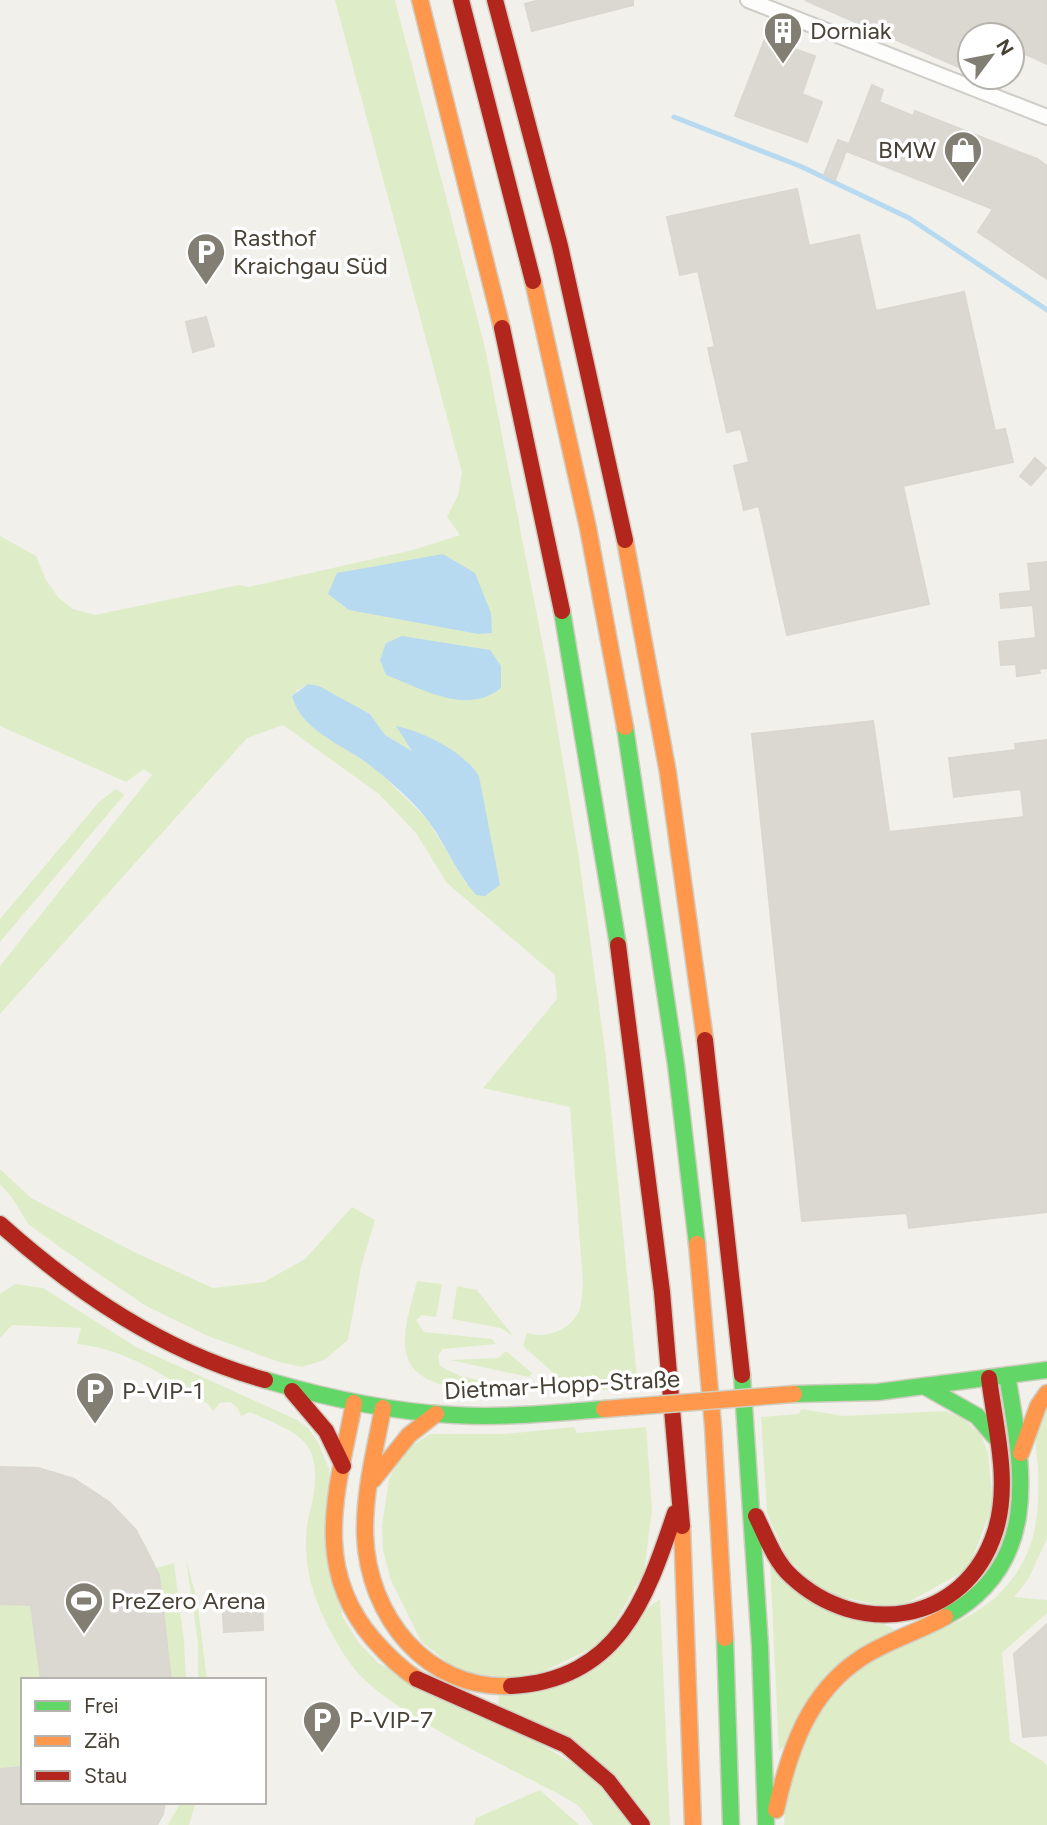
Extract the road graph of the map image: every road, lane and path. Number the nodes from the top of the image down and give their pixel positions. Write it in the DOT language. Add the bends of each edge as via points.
graph roads {
  1 [pos="420,0"];
  2 [pos="461,0"];
  3 [pos="495,0"];
  4 [pos="748,0"];
  5 [pos="1047,117"];
  6 [pos="570,221"];
  7 [pos="615,489"];
  8 [pos="0,1224"];
  9 [pos="1047,1370"];
  10 [pos="1007,1375"];
  11 [pos="989,1378"];
  12 [pos="924,1387"];
  13 [pos="292,1391"];
  14 [pos="1047,1393"];
  15 [pos="354,1403"];
  16 [pos="383,1408"];
  17 [pos="436,1414"];
  18 [pos="995,1437"];
  19 [pos="1018,1461"];
  20 [pos="343,1466"];
  21 [pos="370,1485"];
  22 [pos="680,1498"];
  23 [pos="752,1509"];
  24 [pos="642,1825"];
  25 [pos="693,1825"];
  26 [pos="731,1825"];
  27 [pos="766,1825"];
  28 [pos="773,1825"];
  1 -- 22 [label="main road" via="471,191 522,412 584,721 656,1227"];
  2 -- 26 [label="main road" via="525,244 584,503 659,940 713,1426"];
  3 -- 7 [label="main road" via="563,260"];
  4 -- 5 [label="street"];
  6 -- 7 [label="main road" via="608,400"];
  7 -- 23 [label="main road" via="649,662 699,994 733,1272"];
  8 -- 13 [label="main road, Dietmar-Hopp-Straße" via="83,1294 145,1331 215,1365"];
  9 -- 10 [label="main road, Dietmar-Hopp-Straße"];
  10 -- 11 [label="main road, Dietmar-Hopp-Straße"];
  10 -- 19 [label="main road"];
  11 -- 12 [label="main road, Dietmar-Hopp-Straße"];
  11 -- 18 [label="main road"];
  12 -- 17 [label="main road, Dietmar-Hopp-Straße, bridge" via="535,1414"];
  12 -- 18 [label="main road" via="976,1416"];
  13 -- 15 [label="main road, Dietmar-Hopp-Straße"];
  13 -- 20 [label="main road" via="326,1431"];
  14 -- 19 [label="main road"];
  15 -- 16 [label="main road, Dietmar-Hopp-Straße"];
  15 -- 20 [label="main road"];
  16 -- 17 [label="main road, Dietmar-Hopp-Straße"];
  16 -- 21 [label="main road"];
  17 -- 21 [label="main road" via="393,1452"];
  18 -- 23 [label="main road" via="1000,1504 990,1546 950,1592 935,1603 903,1613 872,1616 818,1598 788,1574"];
  19 -- 28 [label="main road" via="1020,1515 1014,1541 990,1584 941,1621 862,1658 838,1676 818,1699 792,1746"];
  20 -- 24 [label="main road" via="333,1549 352,1613 371,1639 391,1663 422,1685 566,1745 609,1780"];
  21 -- 22 [label="main road" via="366,1551 387,1613 406,1642 434,1667 502,1688 540,1684 566,1675 610,1647 642,1601"];
  22 -- 25 [label="main road"];
  23 -- 27 [label="main road"];
}
